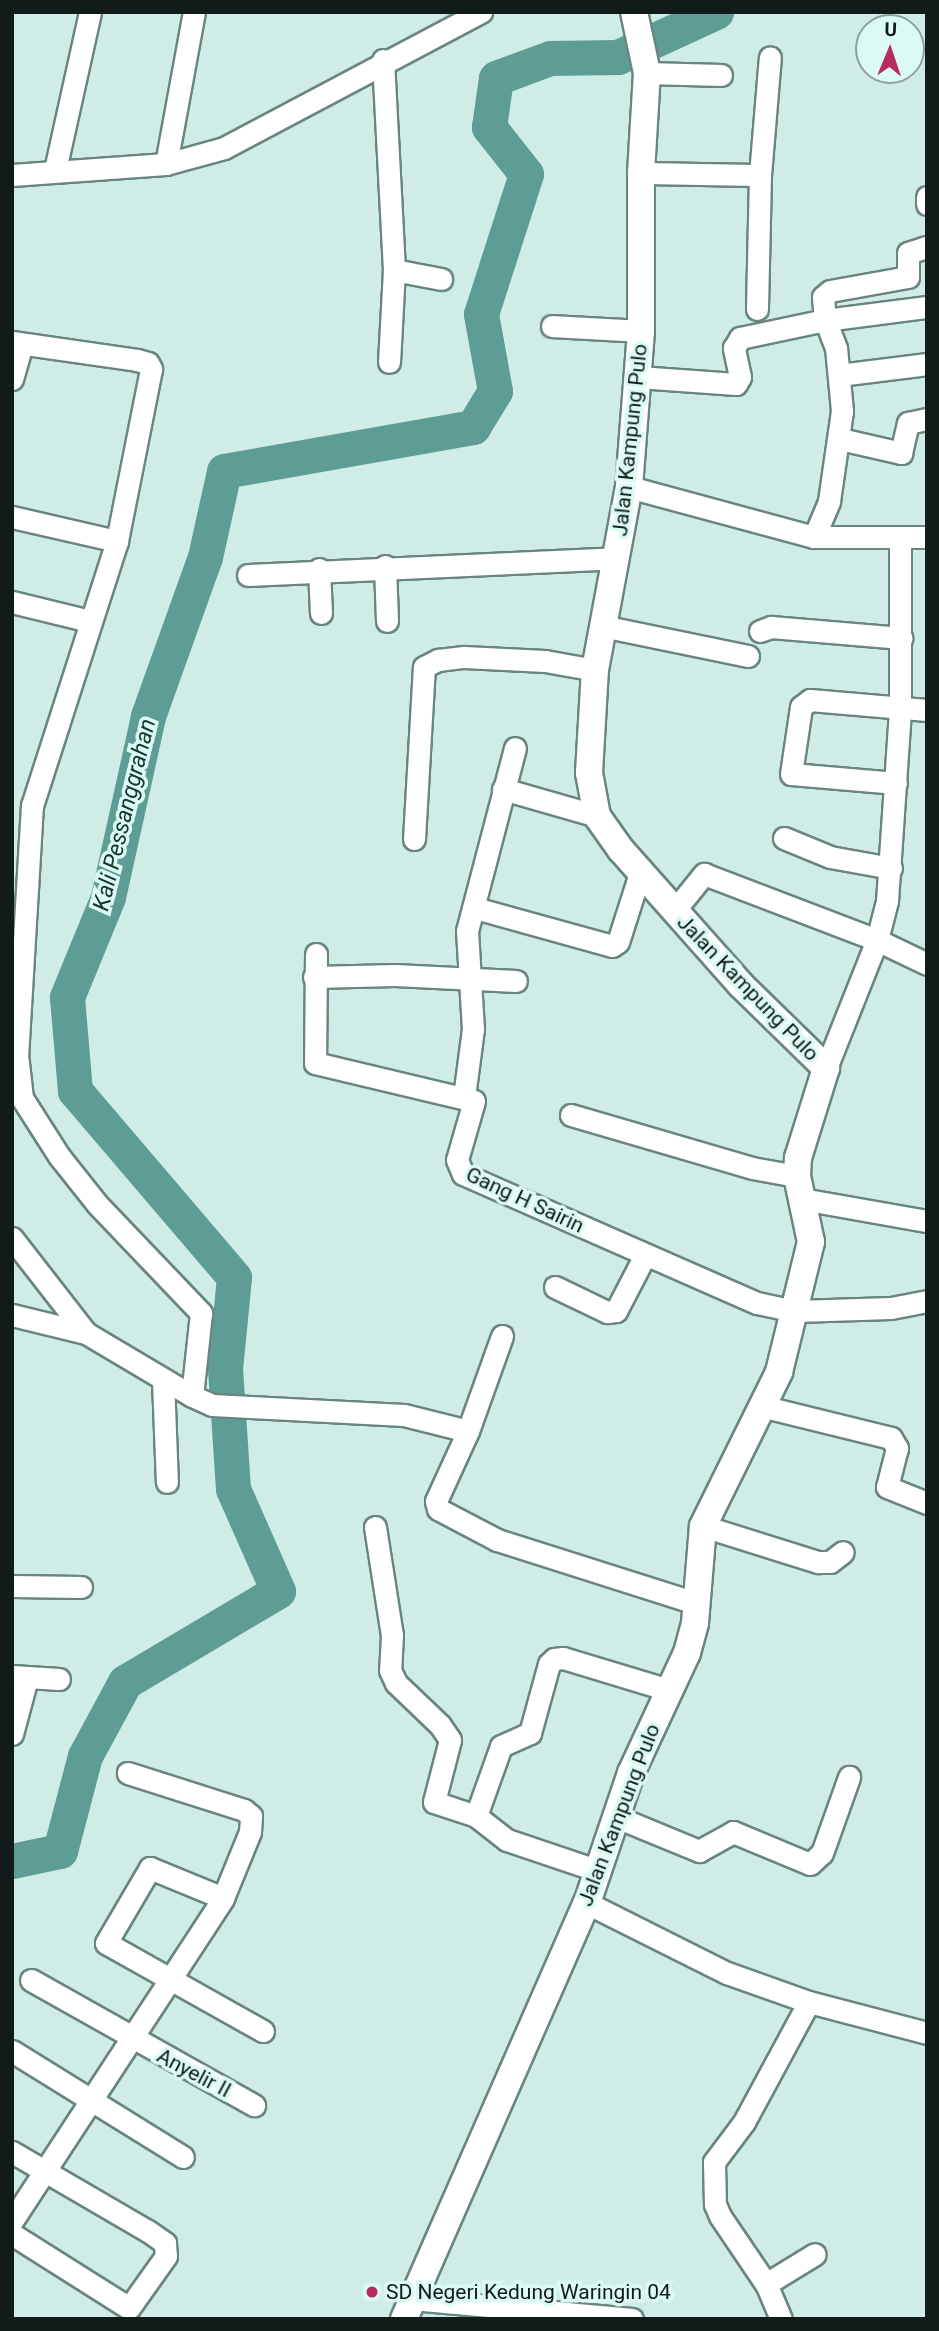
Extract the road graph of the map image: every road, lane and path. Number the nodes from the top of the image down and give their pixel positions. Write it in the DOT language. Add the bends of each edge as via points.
graph roads {
  1 [pos="90,12"];
  2 [pos="194,12"];
  3 [pos="481,12"];
  4 [pos="459,18"];
  5 [pos="637,21"];
  6 [pos="769,57"];
  7 [pos="383,60"];
  8 [pos="647,67"];
  9 [pos="721,75"];
  10 [pos="166,163"];
  11 [pos="55,170"];
  12 [pos="642,173"];
  13 [pos="12,175"];
  14 [pos="760,175"];
  15 [pos="927,197"];
  16 [pos="927,204"];
  17 [pos="927,247"];
  18 [pos="394,270"];
  19 [pos="441,279"];
  20 [pos="927,307"];
  21 [pos="757,309"];
  22 [pos="825,320"];
  23 [pos="552,326"];
  24 [pos="642,331"];
  25 [pos="17,343"];
  26 [pos="389,362"];
  27 [pos="927,364"];
  28 [pos="839,375"];
  29 [pos="638,377"];
  30 [pos="12,379"];
  31 [pos="927,419"];
  32 [pos="841,439"];
  33 [pos="629,487"];
  34 [pos="12,517"];
  35 [pos="814,537"];
  36 [pos="927,537"];
  37 [pos="900,540"];
  38 [pos="117,541"];
  39 [pos="616,558"];
  40 [pos="385,566"];
  41 [pos="319,569"];
  42 [pos="248,575"];
  43 [pos="12,603"];
  44 [pos="321,613"];
  45 [pos="90,621"];
  46 [pos="387,621"];
  47 [pos="602,626"];
  48 [pos="760,631"];
  49 [pos="902,638"];
  50 [pos="748,656"];
  51 [pos="595,670"];
  52 [pos="927,710"];
  53 [pos="900,711"];
  54 [pos="515,748"];
  55 [pos="897,783"];
  56 [pos="503,789"];
  57 [pos="597,816"];
  58 [pos="784,838"];
  59 [pos="414,839"];
  60 [pos="891,868"];
  61 [pos="640,870"];
  62 [pos="475,908"];
  63 [pos="674,911"];
  64 [pos="877,940"];
  65 [pos="316,954"];
  66 [pos="927,964"];
  67 [pos="314,977"];
  68 [pos="469,979"];
  69 [pos="516,981"];
  70 [pos="15,1016"];
  71 [pos="826,1068"];
  72 [pos="464,1097"];
  73 [pos="571,1115"];
  74 [pos="800,1188"];
  75 [pos="927,1221"];
  76 [pos="12,1238"];
  77 [pos="645,1255"];
  78 [pos="555,1287"];
  79 [pos="927,1301"];
  80 [pos="796,1311"];
  81 [pos="12,1315"];
  82 [pos="86,1334"];
  83 [pos="502,1336"];
  84 [pos="163,1380"];
  85 [pos="192,1396"];
  86 [pos="761,1405"];
  87 [pos="468,1431"];
  88 [pos="167,1482"];
  89 [pos="927,1503"];
  90 [pos="703,1526"];
  91 [pos="375,1527"];
  92 [pos="843,1552"];
  93 [pos="12,1586"];
  94 [pos="81,1587"];
  95 [pos="696,1603"];
  96 [pos="20,1677"];
  97 [pos="59,1679"];
  98 [pos="669,1690"];
  99 [pos="12,1734"];
  100 [pos="128,1773"];
  101 [pos="849,1777"];
  102 [pos="476,1816"];
  103 [pos="619,1818"];
  104 [pos="599,1871"];
  105 [pos="223,1898"];
  106 [pos="587,1903"];
  107 [pos="167,1979"];
  108 [pos="31,1980"];
  109 [pos="809,2002"];
  110 [pos="264,2031"];
  111 [pos="927,2031"];
  112 [pos="133,2040"];
  113 [pos="12,2051"];
  114 [pos="93,2099"];
  115 [pos="254,2105"];
  116 [pos="12,2152"];
  117 [pos="183,2157"];
  118 [pos="45,2172"];
  119 [pos="12,2221"];
  120 [pos="12,2234"];
  121 [pos="815,2254"];
  122 [pos="766,2284"];
  123 [pos="408,2309"];
  124 [pos="537,2314"];
  125 [pos="632,2319"];
  126 [pos="781,2319"];
  1 -- 11 [label="street"];
  2 -- 10 [label="street"];
  3 -- 4 [label="street"];
  4 -- 7 [label="street"];
  5 -- 8 [label="street, Jalan Kampung Pulo"];
  6 -- 14 [label="street"];
  7 -- 10 [label="street" via="253,136"];
  7 -- 18 [label="street"];
  8 -- 9 [label="street"];
  8 -- 12 [label="street, Jalan Kampung Pulo"];
  10 -- 11 [label="street"];
  11 -- 13 [label="street"];
  12 -- 14 [label="street"];
  12 -- 24 [label="street, Jalan Kampung Pulo"];
  14 -- 21 [label="street"];
  15 -- 16 [label="street"];
  17 -- 22 [label="street" via="908,253 908,277 825,293"];
  18 -- 19 [label="street"];
  18 -- 26 [label="street"];
  20 -- 22 [label="street"];
  22 -- 28 [label="street" via="836,348"];
  22 -- 29 [label="street" via="740,338 734,348 740,377 736,384"];
  23 -- 24 [label="street"];
  24 -- 29 [label="street, Jalan Kampung Pulo"];
  25 -- 30 [label="street"];
  25 -- 38 [label="street" via="148,363 150,378"];
  27 -- 28 [label="street"];
  28 -- 32 [label="street"];
  29 -- 33 [label="street, Jalan Kampung Pulo"];
  31 -- 32 [label="street" via="908,423 901,453"];
  32 -- 35 [label="street" via="829,501"];
  33 -- 35 [label="street"];
  33 -- 39 [label="street, Jalan Kampung Pulo"];
  34 -- 38 [label="street"];
  35 -- 37 [label="street"];
  36 -- 37 [label="street"];
  37 -- 49 [label="street"];
  38 -- 45 [label="street"];
  39 -- 40 [label="street"];
  39 -- 47 [label="street, Jalan Kampung Pulo"];
  40 -- 41 [label="street"];
  40 -- 46 [label="street"];
  41 -- 42 [label="street"];
  41 -- 44 [label="street"];
  43 -- 45 [label="street"];
  45 -- 70 [label="street" via="32,805"];
  47 -- 50 [label="street"];
  47 -- 51 [label="street, Jalan Kampung Pulo"];
  48 -- 49 [label="street" via="771,627"];
  49 -- 53 [label="street"];
  51 -- 57 [label="street, Jalan Kampung Pulo" via="589,773"];
  51 -- 59 [label="street" via="545,661 464,657 424,667"];
  52 -- 53 [label="street"];
  53 -- 55 [label="street"];
  53 -- 55 [label="street" via="804,702 790,769 794,776"];
  54 -- 56 [label="street"];
  55 -- 60 [label="street"];
  56 -- 57 [label="street"];
  56 -- 62 [label="street"];
  57 -- 61 [label="street, Jalan Kampung Pulo"];
  58 -- 60 [label="street" via="830,857"];
  60 -- 64 [label="street"];
  61 -- 62 [label="street" via="618,942 612,946"];
  61 -- 63 [label="street, Jalan Kampung Pulo"];
  62 -- 68 [label="street" via="467,931"];
  63 -- 64 [label="street" via="697,877 704,874"];
  63 -- 71 [label="street, Jalan Kampung Pulo"];
  64 -- 66 [label="street"];
  64 -- 71 [label="street"];
  65 -- 67 [label="street"];
  67 -- 68 [label="street"];
  67 -- 72 [label="street" via="315,1063"];
  68 -- 69 [label="street"];
  68 -- 72 [label="street" via="473,1029"];
  70 -- 85 [label="street" via="19,1080 30,1114 97,1204 201,1313"];
  71 -- 74 [label="street, Jalan Kampung Pulo" via="803,1138"];
  72 -- 77 [label="street, Gang H Sairin" via="475,1106 457,1160 463,1174"];
  73 -- 74 [label="street" via="752,1168"];
  74 -- 75 [label="street"];
  74 -- 80 [label="street, Jalan Kampung Pulo" via="811,1242"];
  76 -- 82 [label="street"];
  77 -- 78 [label="street" via="611,1312"];
  77 -- 80 [label="street, Gang H Sairin" via="757,1303"];
  79 -- 80 [label="street, Gang H Sairin" via="891,1308"];
  80 -- 86 [label="street, Jalan Kampung Pulo" via="779,1372"];
  81 -- 82 [label="street"];
  82 -- 84 [label="street"];
  83 -- 87 [label="street"];
  84 -- 85 [label="street"];
  84 -- 88 [label="street"];
  85 -- 87 [label="street" via="212,1405 404,1416"];
  86 -- 89 [label="street" via="891,1438 897,1448 887,1487"];
  86 -- 90 [label="street, Jalan Kampung Pulo"];
  87 -- 95 [label="street" via="436,1501 438,1509 497,1541"];
  90 -- 92 [label="street" via="817,1562 830,1562"];
  90 -- 95 [label="street, Jalan Kampung Pulo"];
  91 -- 102 [label="street" via="391,1635 390,1670 396,1683 450,1740 434,1801"];
  93 -- 94 [label="street"];
  95 -- 98 [label="street, Jalan Kampung Pulo" via="692,1639"];
  96 -- 97 [label="street"];
  96 -- 99 [label="street"];
  98 -- 102 [label="street" via="554,1659 530,1733 501,1746"];
  98 -- 103 [label="street, Jalan Kampung Pulo" via="631,1773"];
  100 -- 105 [label="street" via="251,1816 250,1832"];
  101 -- 103 [label="street" via="822,1853 810,1864 733,1832 699,1851"];
  102 -- 104 [label="street" via="494,1834"];
  103 -- 104 [label="street, Jalan Kampung Pulo"];
  104 -- 106 [label="street, Jalan Kampung Pulo"];
  105 -- 107 [label="street"];
  105 -- 107 [label="street" via="143,1865 106,1943"];
  106 -- 109 [label="street" via="716,1968"];
  106 -- 123 [label="street, Jalan Kampung Pulo"];
  107 -- 110 [label="street"];
  107 -- 112 [label="street"];
  108 -- 112 [label="street, Anyelir II"];
  109 -- 111 [label="street"];
  109 -- 122 [label="street" via="744,2122 714,2162 715,2204 720,2216"];
  112 -- 114 [label="street"];
  112 -- 115 [label="street, Anyelir II"];
  113 -- 114 [label="street"];
  114 -- 117 [label="street"];
  114 -- 118 [label="street"];
  116 -- 118 [label="street"];
  118 -- 119 [label="street"];
  118 -- 120 [label="street" via="148,2231 165,2243 166,2256 129,2308"];
  121 -- 122 [label="street"];
  122 -- 126 [label="street"];
  123 -- 124 [label="street"];
  124 -- 125 [label="street"];
}
